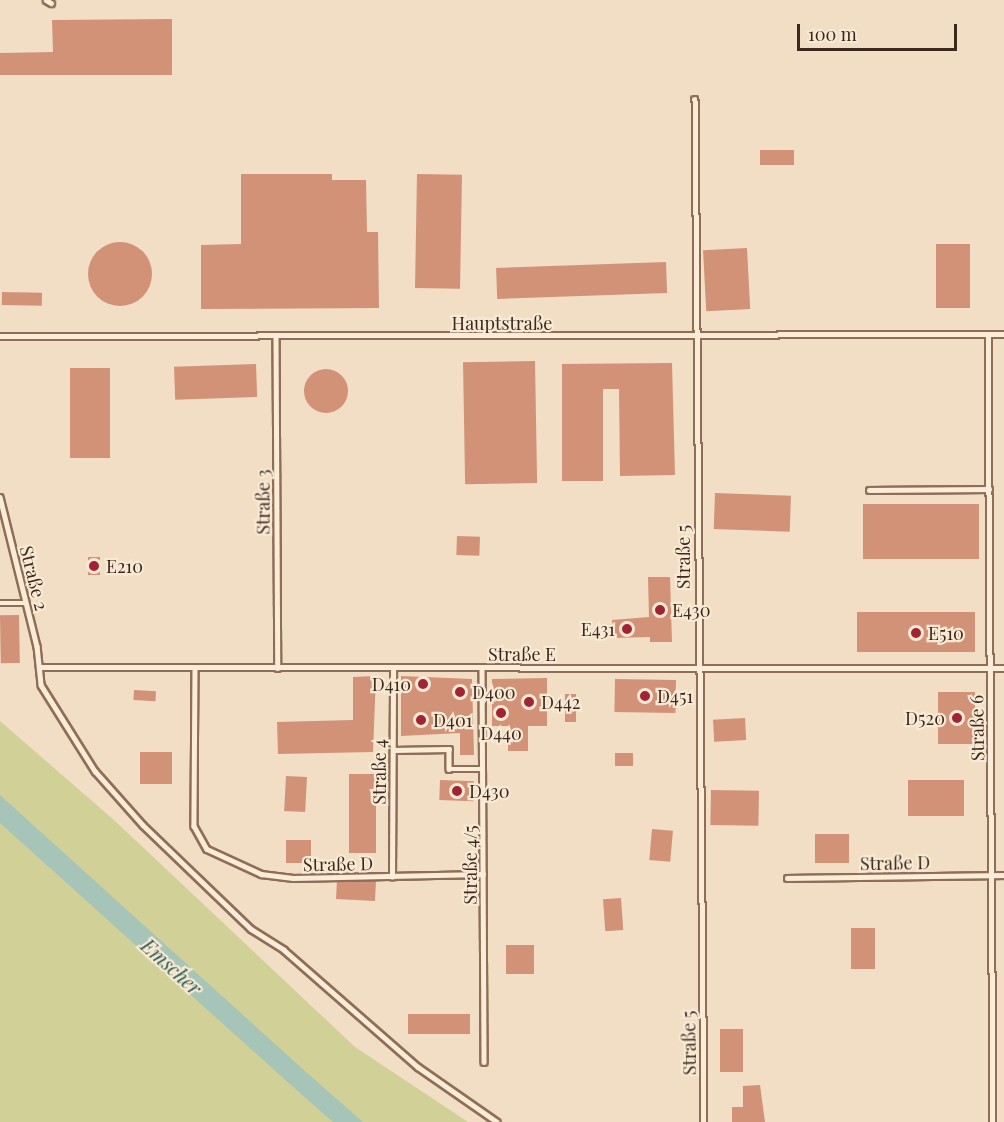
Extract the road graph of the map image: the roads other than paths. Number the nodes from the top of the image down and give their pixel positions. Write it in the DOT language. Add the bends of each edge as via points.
graph roads {
  1 [pos="695,99"];
  2 [pos="988,334"];
  3 [pos="1004,334"];
  4 [pos="276,335"];
  5 [pos="0,336"];
  6 [pos="697,336"];
  7 [pos="989,489"];
  8 [pos="868,490"];
  9 [pos="0,497"];
  10 [pos="0,603"];
  11 [pos="26,603"];
  12 [pos="39,667"];
  13 [pos="697,667"];
  14 [pos="278,668"];
  15 [pos="393,668"];
  16 [pos="482,668"];
  17 [pos="990,668"];
  18 [pos="1004,668"];
  19 [pos="195,669"];
  20 [pos="393,750"];
  21 [pos="483,769"];
  22 [pos="483,874"];
  23 [pos="993,875"];
  24 [pos="1004,875"];
  25 [pos="392,877"];
  26 [pos="787,878"];
  27 [pos="484,1062"];
  28 [pos="497,1122"];
  29 [pos="704,1122"];
  30 [pos="993,1122"];
  1 -- 6 [label="lane, Straße 5"];
  2 -- 3 [label="lane, Hauptstraße"];
  2 -- 6 [label="lane, Hauptstraße"];
  2 -- 7 [label="lane, Straße 6"];
  4 -- 5 [label="lane, Hauptstraße"];
  4 -- 6 [label="lane, Hauptstraße"];
  4 -- 14 [label="lane, Straße 3"];
  6 -- 13 [label="lane, Straße 5"];
  7 -- 8 [label="lane"];
  7 -- 17 [label="lane, Straße 6"];
  9 -- 11 [label="lane, Straße 2"];
  10 -- 11 [label="lane"];
  11 -- 12 [label="lane, Straße 2"];
  12 -- 19 [label="lane, Straße E"];
  12 -- 28 [label="lane, Straße 2" via="41,685 66,729 95,771 143,825 251,929 284,950 418,1067"];
  13 -- 16 [label="lane, Straße E"];
  13 -- 17 [label="lane, Straße E"];
  13 -- 29 [label="lane, Straße 5"];
  14 -- 15 [label="lane, Straße E"];
  14 -- 19 [label="lane, Straße E"];
  15 -- 16 [label="lane, Straße E"];
  15 -- 20 [label="lane, Straße 4"];
  16 -- 21 [label="lane, Straße 4/5"];
  17 -- 18 [label="lane, Straße E"];
  17 -- 23 [label="lane, Straße 6"];
  19 -- 25 [label="lane, Straße D" via="194,826 202,844 261,874 293,878 336,874"];
  20 -- 21 [label="lane" via="448,749 449,769"];
  20 -- 25 [label="lane, Straße 4"];
  21 -- 22 [label="lane, Straße 4/5"];
  22 -- 25 [label="lane, Straße D"];
  22 -- 27 [label="lane, Straße 4/5"];
  23 -- 24 [label="lane, Straße D"];
  23 -- 26 [label="lane, Straße D"];
  23 -- 30 [label="lane, Straße 6"];
}
